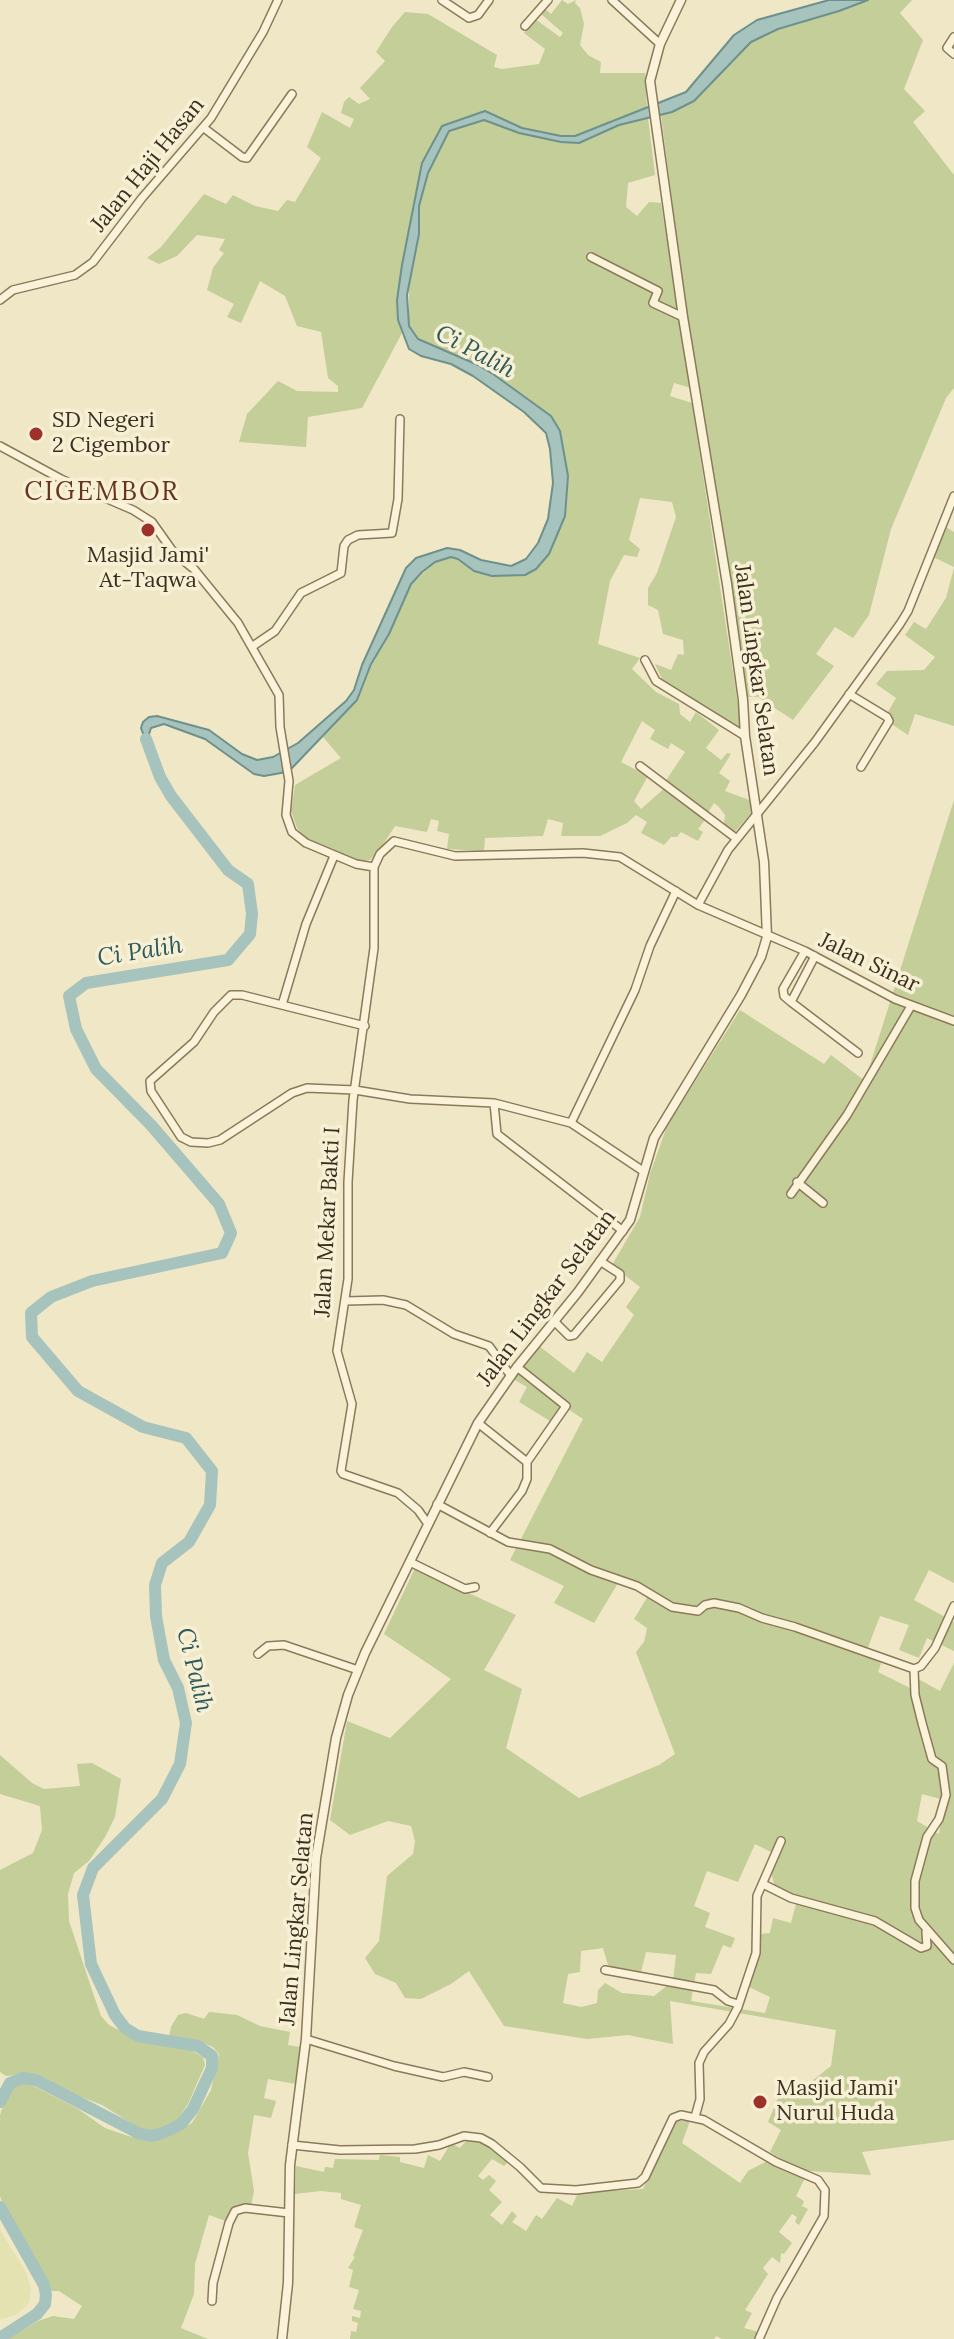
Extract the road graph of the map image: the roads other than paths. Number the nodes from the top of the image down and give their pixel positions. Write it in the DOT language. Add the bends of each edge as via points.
graph roads {
  1 [pos="278,0"];
  2 [pos="442,0"];
  3 [pos="489,0"];
  4 [pos="548,0"];
  5 [pos="612,0"];
  6 [pos="681,0"];
  7 [pos="525,26"];
  8 [pos="954,37"];
  9 [pos="660,44"];
  10 [pos="954,54"];
  11 [pos="292,94"];
  12 [pos="204,128"];
  13 [pos="591,257"];
  14 [pos="0,298"];
  15 [pos="683,317"];
  16 [pos="400,419"];
  17 [pos="0,446"];
  18 [pos="954,496"];
  19 [pos="253,646"];
  20 [pos="645,660"];
  21 [pos="849,694"];
  22 [pos="745,736"];
  23 [pos="640,766"];
  24 [pos="861,767"];
  25 [pos="758,816"];
  26 [pos="737,839"];
  27 [pos="334,856"];
  28 [pos="374,867"];
  29 [pos="676,891"];
  30 [pos="698,905"];
  31 [pos="767,937"];
  32 [pos="805,951"];
  33 [pos="815,956"];
  34 [pos="791,1002"];
  35 [pos="282,1005"];
  36 [pos="911,1006"];
  37 [pos="954,1021"];
  38 [pos="365,1026"];
  39 [pos="858,1053"];
  40 [pos="355,1090"];
  41 [pos="494,1103"];
  42 [pos="571,1123"];
  43 [pos="643,1171"];
  44 [pos="797,1182"];
  45 [pos="791,1194"];
  46 [pos="823,1203"];
  47 [pos="623,1231"];
  48 [pos="600,1261"];
  49 [pos="346,1301"];
  50 [pos="554,1321"];
  51 [pos="517,1367"];
  52 [pos="511,1376"];
  53 [pos="478,1423"];
  54 [pos="527,1462"];
  55 [pos="437,1504"];
  56 [pos="428,1524"];
  57 [pos="490,1533"];
  58 [pos="412,1563"];
  59 [pos="475,1587"];
  60 [pos="954,1606"];
  61 [pos="258,1654"];
  62 [pos="914,1669"];
  63 [pos="358,1670"];
  64 [pos="781,1841"];
  65 [pos="763,1884"];
  66 [pos="925,1927"];
  67 [pos="954,1960"];
  68 [pos="605,1970"];
  69 [pos="738,2004"];
  70 [pos="306,2039"];
  71 [pos="488,2077"];
  72 [pos="695,2117"];
  73 [pos="292,2145"];
  74 [pos="289,2213"];
  75 [pos="212,2301"];
  76 [pos="282,2339"];
  77 [pos="759,2339"];
  1 -- 12 [label="street, Jalan Haji Hasan"];
  2 -- 3 [label="street" via="469,18"];
  4 -- 7 [label="street"];
  5 -- 9 [label="street"];
  6 -- 9 [label="street, Jalan Lingkar Selatan"];
  8 -- 10 [label="street" via="947,48"];
  9 -- 15 [label="street, Jalan Lingkar Selatan" via="650,81"];
  11 -- 12 [label="street" via="247,158"];
  12 -- 14 [label="street, Jalan Haji Hasan" via="86,268"];
  13 -- 15 [label="street" via="658,291 653,303"];
  15 -- 22 [label="street, Jalan Lingkar Selatan" via="718,521"];
  16 -- 19 [label="street" via="392,533 348,540 341,573 301,593 275,631"];
  17 -- 19 [label="street" via="152,522"];
  18 -- 21 [label="street" via="908,611"];
  19 -- 27 [label="street" via="279,695 289,781 286,815 292,832"];
  20 -- 22 [label="street" via="656,681"];
  21 -- 24 [label="street" via="889,721"];
  21 -- 25 [label="street"];
  22 -- 25 [label="street, Jalan Lingkar Selatan"];
  23 -- 26 [label="street"];
  25 -- 26 [label="street"];
  25 -- 31 [label="street, Jalan Lingkar Selatan"];
  26 -- 30 [label="street"];
  27 -- 28 [label="street"];
  27 -- 35 [label="street" via="306,924"];
  28 -- 29 [label="street, Jalan Sinar" via="394,841 455,856 604,854 620,857"];
  28 -- 38 [label="street, Jalan Mekar Bakti I" via="374,948"];
  29 -- 30 [label="street, Jalan Sinar"];
  29 -- 42 [label="street"];
  30 -- 31 [label="street, Jalan Sinar"];
  31 -- 32 [label="street, Jalan Sinar"];
  31 -- 43 [label="street, Jalan Lingkar Selatan" via="741,995 654,1138"];
  32 -- 33 [label="street, Jalan Sinar"];
  32 -- 34 [label="street" via="783,989"];
  33 -- 34 [label="street"];
  33 -- 36 [label="street, Jalan Sinar"];
  34 -- 39 [label="street"];
  35 -- 38 [label="street"];
  35 -- 40 [label="street" via="231,995 194,1042 150,1081 181,1137 212,1143 307,1088"];
  36 -- 37 [label="street, Jalan Sinar"];
  36 -- 44 [label="street" via="847,1115"];
  38 -- 40 [label="street, Jalan Mekar Bakti I"];
  40 -- 41 [label="street"];
  40 -- 49 [label="street, Jalan Mekar Bakti I"];
  41 -- 42 [label="street"];
  41 -- 47 [label="street" via="497,1134"];
  42 -- 43 [label="street"];
  43 -- 47 [label="street, Jalan Lingkar Selatan"];
  44 -- 45 [label="street"];
  44 -- 46 [label="street"];
  47 -- 48 [label="street, Jalan Lingkar Selatan"];
  48 -- 50 [label="street, Jalan Lingkar Selatan"];
  48 -- 50 [label="street" via="620,1274 620,1280 574,1335"];
  49 -- 52 [label="street" via="406,1305 454,1334 489,1346"];
  49 -- 56 [label="street, Jalan Mekar Bakti I" via="337,1351 352,1413 341,1471 398,1493"];
  50 -- 51 [label="street, Jalan Lingkar Selatan"];
  51 -- 52 [label="street, Jalan Lingkar Selatan"];
  51 -- 54 [label="street" via="566,1406"];
  52 -- 53 [label="street, Jalan Lingkar Selatan"];
  53 -- 54 [label="street"];
  53 -- 55 [label="street, Jalan Lingkar Selatan"];
  54 -- 57 [label="street" via="522,1491"];
  55 -- 56 [label="street, Jalan Lingkar Selatan"];
  55 -- 57 [label="street"];
  56 -- 58 [label="street, Jalan Lingkar Selatan"];
  57 -- 62 [label="street" via="518,1545 550,1549 672,1607 698,1611 714,1603 739,1608"];
  58 -- 59 [label="street" via="465,1589"];
  58 -- 63 [label="street, Jalan Lingkar Selatan"];
  60 -- 62 [label="street" via="935,1648"];
  61 -- 63 [label="street" via="268,1646 284,1645"];
  62 -- 66 [label="street" via="922,1723 932,1759 942,1766 946,1795 915,1881 915,1908"];
  63 -- 70 [label="street, Jalan Lingkar Selatan" via="341,1714 316,1858"];
  64 -- 65 [label="street"];
  65 -- 66 [label="street" via="791,1898 875,1921 921,1948 927,1946"];
  65 -- 69 [label="street" via="757,1902 756,1953"];
  66 -- 67 [label="street"];
  68 -- 69 [label="street" via="714,1990"];
  69 -- 72 [label="street" via="701,2059"];
  70 -- 71 [label="street" via="443,2077 464,2072"];
  70 -- 73 [label="street, Jalan Lingkar Selatan"];
  72 -- 73 [label="street" via="673,2118 638,2183 576,2190 541,2188 481,2138 464,2136 415,2149"];
  72 -- 77 [label="street" via="818,2180 825,2190 824,2216"];
  73 -- 74 [label="street, Jalan Lingkar Selatan"];
  74 -- 75 [label="street" via="235,2211"];
  74 -- 76 [label="street, Jalan Lingkar Selatan"];
}
